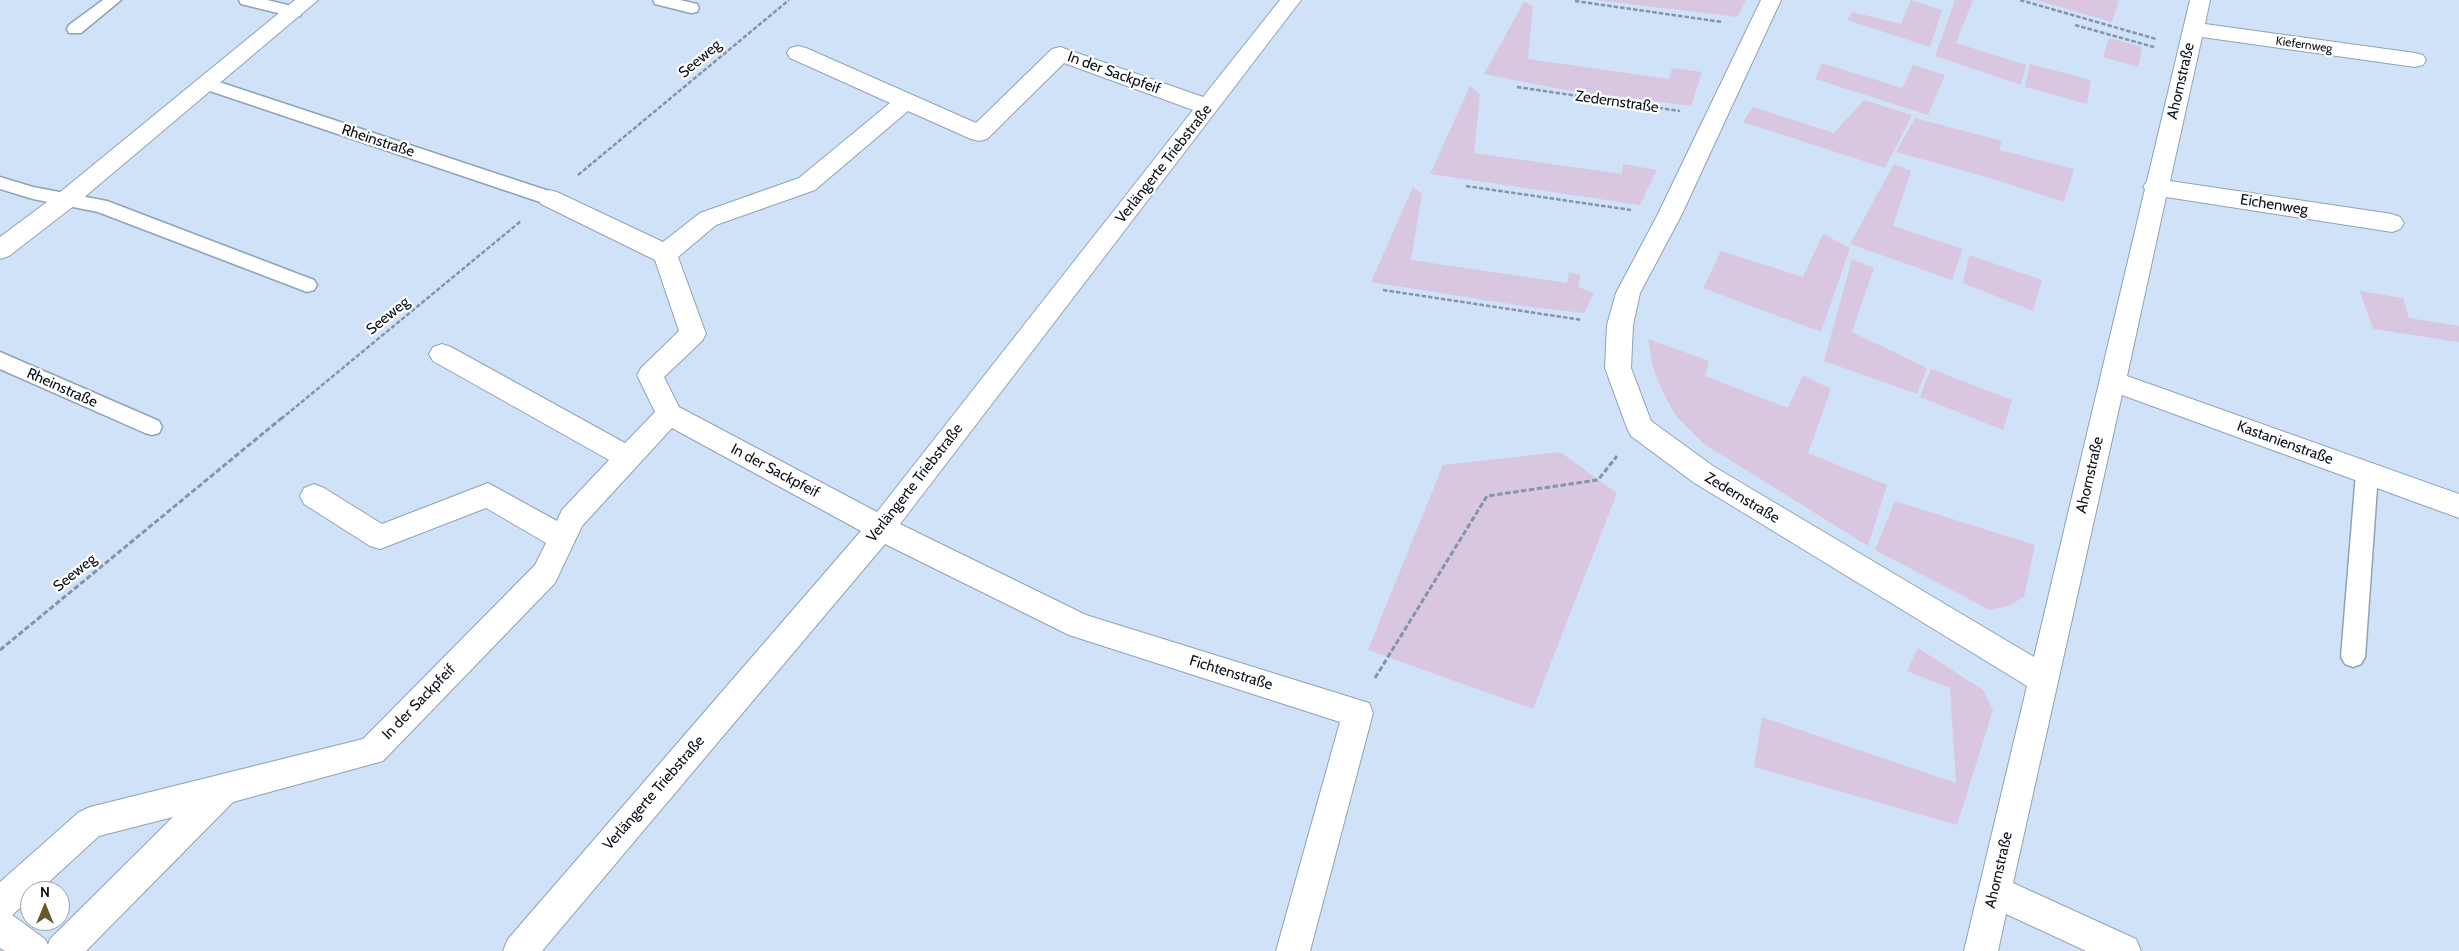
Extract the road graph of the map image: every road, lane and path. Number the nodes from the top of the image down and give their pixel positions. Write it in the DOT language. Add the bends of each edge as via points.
graph roads {
  1 [pos="113,0"];
  2 [pos="247,0"];
  3 [pos="661,0"];
  4 [pos="789,0"];
  5 [pos="1291,0"];
  6 [pos="1771,0"];
  7 [pos="2020,0"];
  8 [pos="2200,0"];
  9 [pos="1574,1"];
  10 [pos="301,6"];
  11 [pos="691,8"];
  12 [pos="2075,25"];
  13 [pos="1756,27"];
  14 [pos="75,29"];
  15 [pos="2189,44"];
  16 [pos="798,52"];
  17 [pos="2415,60"];
  18 [pos="206,84"];
  19 [pos="1517,87"];
  20 [pos="906,101"];
  21 [pos="1208,107"];
  22 [pos="1717,116"];
  23 [pos="0,183"];
  24 [pos="1466,186"];
  25 [pos="2155,187"];
  26 [pos="549,198"];
  27 [pos="67,199"];
  28 [pos="1669,216"];
  29 [pos="2392,223"];
  30 [pos="0,250"];
  31 [pos="665,254"];
  32 [pos="307,285"];
  33 [pos="1382,290"];
  34 [pos="1620,325"];
  35 [pos="442,354"];
  36 [pos="0,360"];
  37 [pos="2112,381"];
  38 [pos="669,414"];
  39 [pos="152,427"];
  40 [pos="1640,428"];
  41 [pos="628,458"];
  42 [pos="2367,472"];
  43 [pos="314,496"];
  44 [pos="2459,506"];
  45 [pos="881,528"];
  46 [pos="562,538"];
  47 [pos="0,650"];
  48 [pos="2353,657"];
  49 [pos="2043,679"];
  50 [pos="1358,713"];
  51 [pos="224,789"];
  52 [pos="1994,891"];
  53 [pos="0,904"];
  54 [pos="0,927"];
  55 [pos="33,951"];
  56 [pos="62,951"];
  57 [pos="520,951"];
  58 [pos="1293,951"];
  59 [pos="1981,951"];
  60 [pos="2124,951"];
  1 -- 14 [label="lane"];
  2 -- 10 [label="lane"];
  3 -- 11 [label="lane"];
  4 -- 26 [label="path, Seeweg"];
  5 -- 21 [label="street, Verlängerte Triebstraße"];
  6 -- 13 [label="street"];
  7 -- 15 [label="path"];
  8 -- 15 [label="street, Ahornstraße"];
  9 -- 13 [label="path"];
  10 -- 18 [label="street"];
  12 -- 15 [label="path"];
  13 -- 22 [label="street"];
  15 -- 17 [label="street, Kiefernweg"];
  15 -- 25 [label="street, Ahornstraße"];
  16 -- 20 [label="street, In der Sackpfeif"];
  18 -- 26 [label="lane, Rheinstraße"];
  18 -- 27 [label="street"];
  19 -- 22 [label="path, Zedernstraße"];
  20 -- 21 [label="street, In der Sackpfeif" via="979,133 1060,54"];
  20 -- 31 [label="street" via="807,184 708,219"];
  21 -- 45 [label="street, Verlängerte Triebstraße"];
  22 -- 28 [label="street"];
  23 -- 27 [label="lane"];
  24 -- 28 [label="path"];
  25 -- 29 [label="street, Eichenweg"];
  25 -- 37 [label="street, Ahornstraße"];
  26 -- 31 [label="street"];
  26 -- 47 [label="path, Seeweg"];
  27 -- 30 [label="street"];
  27 -- 32 [label="lane" via="101,206"];
  28 -- 34 [label="street" via="1628,293"];
  31 -- 38 [label="street" via="693,334 650,375"];
  33 -- 34 [label="path"];
  34 -- 40 [label="street" via="1618,368"];
  35 -- 41 [label="street"];
  36 -- 39 [label="lane, Rheinstraße"];
  37 -- 42 [label="street, Kastanienstraße"];
  37 -- 49 [label="street, Ahornstraße"];
  38 -- 41 [label="street, In der Sackpfeif"];
  38 -- 45 [label="street, In der Sackpfeif"];
  40 -- 49 [label="street, Zedernstraße" via="1703,474"];
  40 -- 50 [label="path" via="1598,480 1487,496 1377,675"];
  41 -- 46 [label="street, In der Sackpfeif" via="572,518"];
  42 -- 44 [label="street, Kastanienstraße"];
  42 -- 48 [label="lane"];
  43 -- 46 [label="street" via="380,537 488,495"];
  45 -- 50 [label="street, Fichtenstraße" via="1079,626"];
  45 -- 57 [label="street, Verlängerte Triebstraße"];
  46 -- 51 [label="street, In der Sackpfeif" via="545,574 372,750"];
  49 -- 52 [label="street, Ahornstraße"];
  50 -- 58 [label="street"];
  51 -- 53 [label="street, In der Sackpfeif" via="90,823"];
  51 -- 56 [label="street"];
  52 -- 59 [label="street, Ahornstraße"];
  52 -- 60 [label="street"];
  54 -- 55 [label="street"];
}
